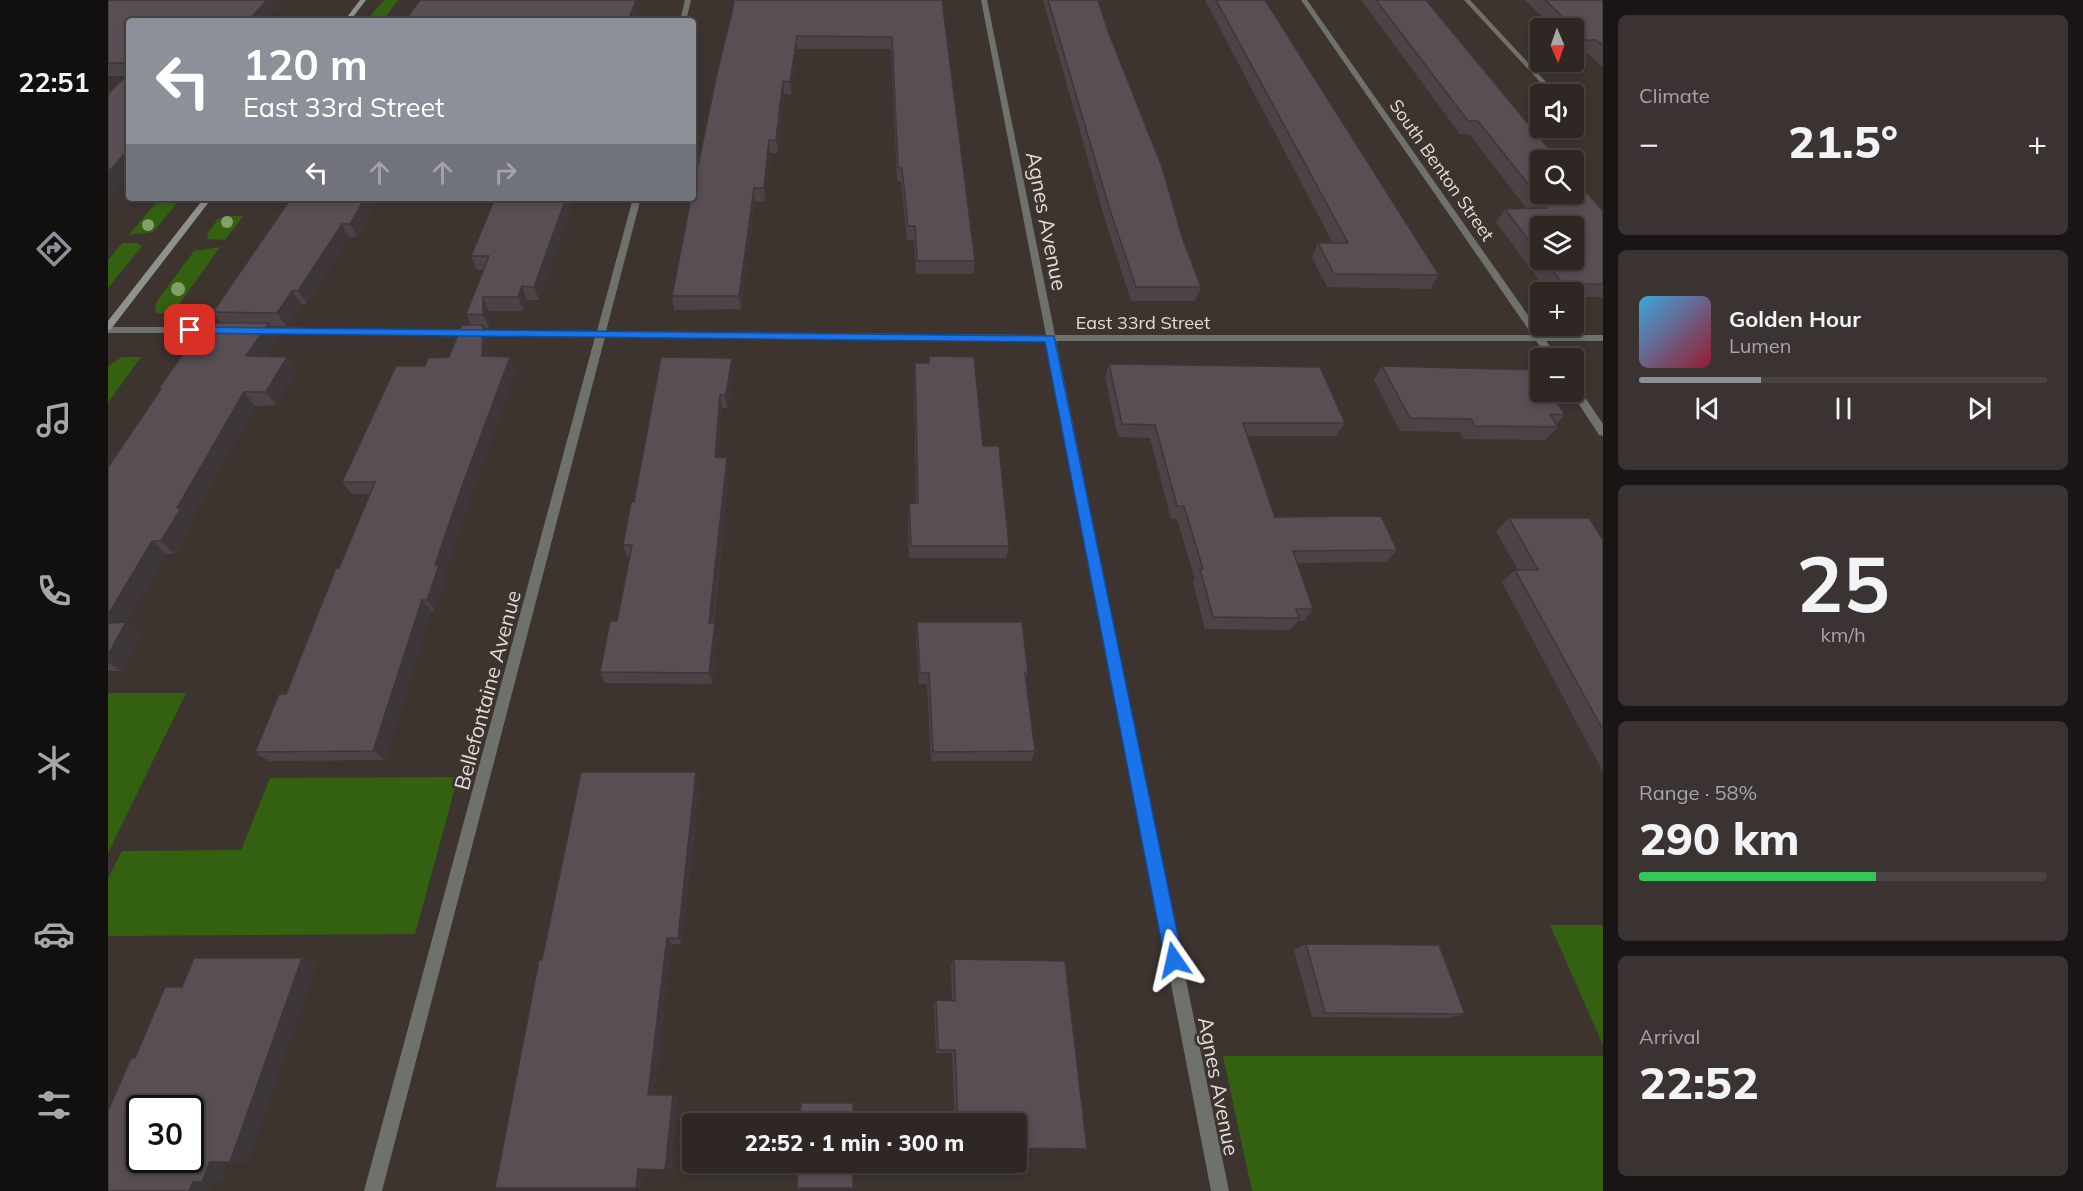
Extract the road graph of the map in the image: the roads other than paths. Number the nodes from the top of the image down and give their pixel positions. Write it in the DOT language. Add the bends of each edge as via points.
graph roads {
  1 [pos="363,0"];
  2 [pos="688,0"];
  3 [pos="984,0"];
  4 [pos="1304,0"];
  5 [pos="1467,0"];
  6 [pos="349,18"];
  7 [pos="684,18"];
  8 [pos="1545,84"];
  9 [pos="206,201"];
  10 [pos="636,201"];
  11 [pos="108,328"];
  12 [pos="226,330"];
  13 [pos="250,331"];
  14 [pos="602,334"];
  15 [pos="1050,338"];
  16 [pos="1539,338"];
  17 [pos="1603,338"];
  18 [pos="1546,348"];
  19 [pos="1583,402"];
  20 [pos="1603,432"];
  21 [pos="374,1191"];
  22 [pos="1220,1191"];
  1 -- 6 [label="main road"];
  2 -- 7 [label="street"];
  3 -- 15 [label="street, Agnes Avenue"];
  4 -- 16 [label="street, South Benton Street"];
  5 -- 8 [label="street"];
  9 -- 11 [label="main road"];
  10 -- 14 [label="street, Bellefontaine Avenue"];
  11 -- 12 [label="street"];
  13 -- 14 [label="street, East 33rd Street"];
  14 -- 15 [label="street, East 33rd Street"];
  14 -- 21 [label="street, Bellefontaine Avenue"];
  15 -- 16 [label="street, East 33rd Street"];
  15 -- 22 [label="street, Agnes Avenue"];
  16 -- 17 [label="street, East 33rd Street"];
  16 -- 18 [label="street, South Benton Street"];
  19 -- 20 [label="street"];
}
